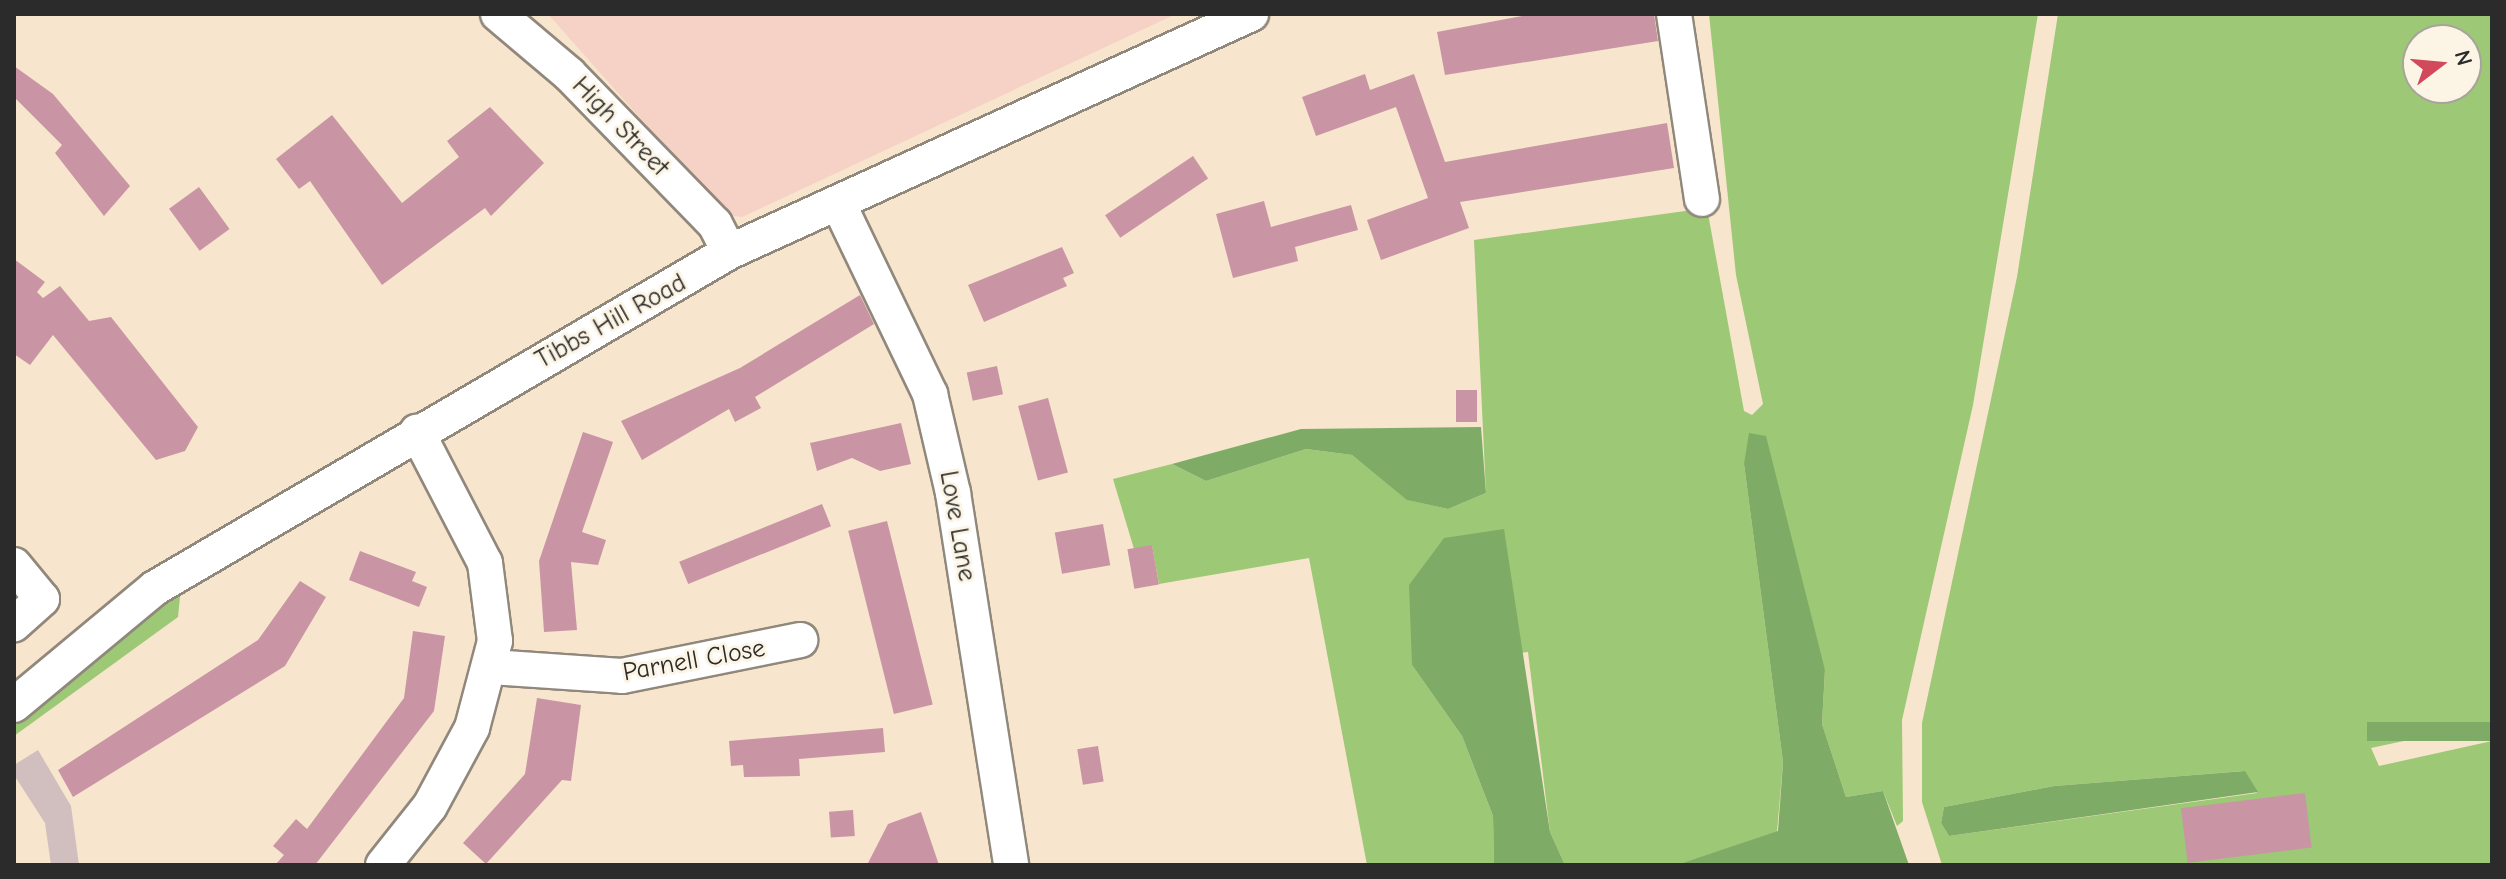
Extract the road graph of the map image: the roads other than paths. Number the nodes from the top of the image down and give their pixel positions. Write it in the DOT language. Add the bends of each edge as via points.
graph roads {
  1 [pos="498,14"];
  2 [pos="1251,14"];
  3 [pos="1674,14"];
  4 [pos="1702,199"];
  5 [pos="840,207"];
  6 [pos="729,252"];
  7 [pos="417,432"];
  8 [pos="14,565"];
  9 [pos="14,624"];
  10 [pos="800,640"];
  11 [pos="491,667"];
  12 [pos="14,705"];
  13 [pos="383,865"];
  14 [pos="1011,865"];
  1 -- 6 [label="street, High Street" via="569,74 704,213"];
  2 -- 5 [label="street, Tibbs Hill Road"];
  3 -- 4 [label="street"];
  5 -- 6 [label="street, Tibbs Hill Road"];
  5 -- 14 [label="street, Love Lane" via="930,394 953,493"];
  6 -- 7 [label="street, Tibbs Hill Road"];
  7 -- 11 [label="street" via="485,563 493,598"];
  7 -- 12 [label="street, Tibbs Hill Road" via="155,588"];
  8 -- 9 [label="street" via="42,599"];
  10 -- 11 [label="street, Parnell Close" via="622,676"];
  11 -- 13 [label="street" via="450,770"];
}
